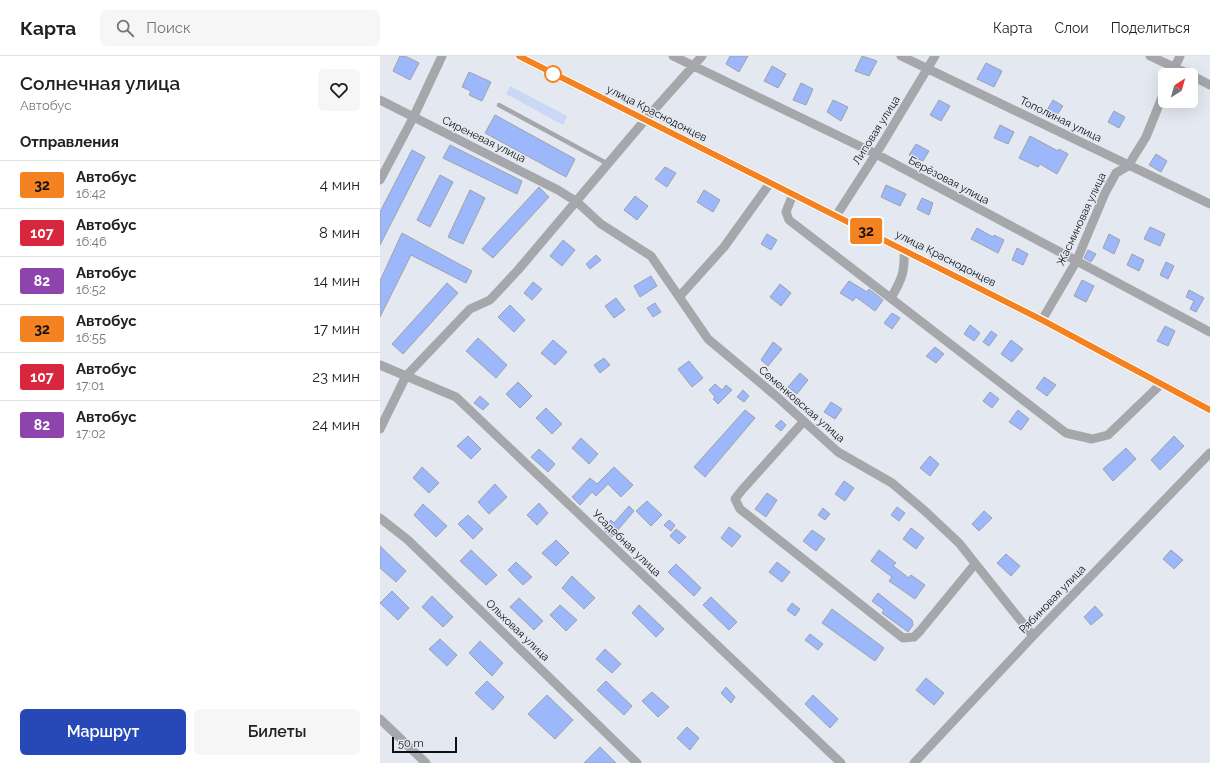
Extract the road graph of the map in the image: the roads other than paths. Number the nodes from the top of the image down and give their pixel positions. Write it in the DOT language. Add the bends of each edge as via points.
graph roads {
  1 [pos="442,56"];
  2 [pos="519,56"];
  3 [pos="673,56"];
  4 [pos="702,56"];
  5 [pos="901,56"];
  6 [pos="935,56"];
  7 [pos="1150,56"];
  8 [pos="1180,56"];
  9 [pos="692,66"];
  10 [pos="1168,68"];
  11 [pos="1174,68"];
  12 [pos="928,69"];
  13 [pos="1198,79"];
  14 [pos="1210,85"];
  15 [pos="380,100"];
  16 [pos="499,105"];
  17 [pos="1158,107"];
  18 [pos="413,118"];
  19 [pos="645,120"];
  20 [pos="876,154"];
  21 [pos="608,164"];
  22 [pos="1128,166"];
  23 [pos="380,180"];
  24 [pos="770,183"];
  25 [pos="793,194"];
  26 [pos="577,202"];
  27 [pos="1210,204"];
  28 [pos="836,216"];
  29 [pos="904,250"];
  30 [pos="1076,262"];
  31 [pos="679,297"];
  32 [pos="890,298"];
  33 [pos="1042,320"];
  34 [pos="1210,332"];
  35 [pos="380,365"];
  36 [pos="406,376"];
  37 [pos="1161,384"];
  38 [pos="1210,410"];
  39 [pos="804,421"];
  40 [pos="380,429"];
  41 [pos="1210,453"];
  42 [pos="380,518"];
  43 [pos="975,564"];
  44 [pos="1033,636"];
  45 [pos="380,719"];
  46 [pos="426,763"];
  47 [pos="637,763"];
  48 [pos="840,763"];
  49 [pos="914,763"];
  1 -- 18 [label="street"];
  2 -- 19 [label="street, улица Краснодонцев"];
  3 -- 9 [label="street, Берёзовая улица"];
  4 -- 9 [label="street"];
  5 -- 12 [label="street, Тополиная улица"];
  6 -- 12 [label="street, Липовая улица"];
  7 -- 10 [label="street"];
  8 -- 11 [label="street"];
  9 -- 19 [label="street"];
  9 -- 20 [label="street, Берёзовая улица"];
  12 -- 20 [label="street, Липовая улица"];
  12 -- 22 [label="street, Тополиная улица"];
  13 -- 14 [label="street"];
  15 -- 18 [label="street, Сиреневая улица"];
  16 -- 21 [label="lane"];
  17 -- 22 [label="street, Жасминовая улица" via="1146,137"];
  18 -- 23 [label="street"];
  18 -- 26 [label="street, Сиреневая улица" via="540,180"];
  19 -- 21 [label="street"];
  19 -- 24 [label="street, улица Краснодонцев"];
  20 -- 28 [label="street, Липовая улица"];
  20 -- 30 [label="street, Берёзовая улица"];
  21 -- 26 [label="street"];
  22 -- 27 [label="street, Тополиная улица"];
  22 -- 30 [label="street, Жасминовая улица" via="1116,174 1105,193"];
  24 -- 25 [label="street, улица Краснодонцев"];
  24 -- 31 [label="street" via="724,247"];
  25 -- 28 [label="street, улица Краснодонцев"];
  25 -- 32 [label="street" via="786,212 789,220"];
  26 -- 31 [label="street, Семенковская улица" via="601,224 651,256"];
  26 -- 36 [label="street" via="490,300 470,309"];
  28 -- 29 [label="street, улица Краснодонцев"];
  29 -- 32 [label="street" via="905,271"];
  29 -- 33 [label="street, улица Краснодонцев"];
  30 -- 33 [label="street, Жасминовая улица"];
  30 -- 34 [label="street, Берёзовая улица"];
  31 -- 39 [label="street, Семенковская улица" via="708,340"];
  32 -- 37 [label="street" via="1066,433 1092,439 1108,435"];
  33 -- 37 [label="street, улица Краснодонцев"];
  35 -- 36 [label="street, Усадебная улица"];
  36 -- 40 [label="street"];
  36 -- 48 [label="street, Усадебная улица" via="456,397"];
  37 -- 38 [label="street, улица Краснодонцев"];
  39 -- 43 [label="street, Семенковская улица" via="838,452 892,483 959,544"];
  39 -- 43 [label="street" via="742,490 736,499 740,508 903,638 914,636 920,631"];
  41 -- 44 [label="street, Рябиновая улица"];
  42 -- 47 [label="street, Ольховая улица" via="414,546"];
  43 -- 44 [label="street, Семенковская улица"];
  44 -- 49 [label="street, Рябиновая улица"];
  45 -- 46 [label="street"];
}
